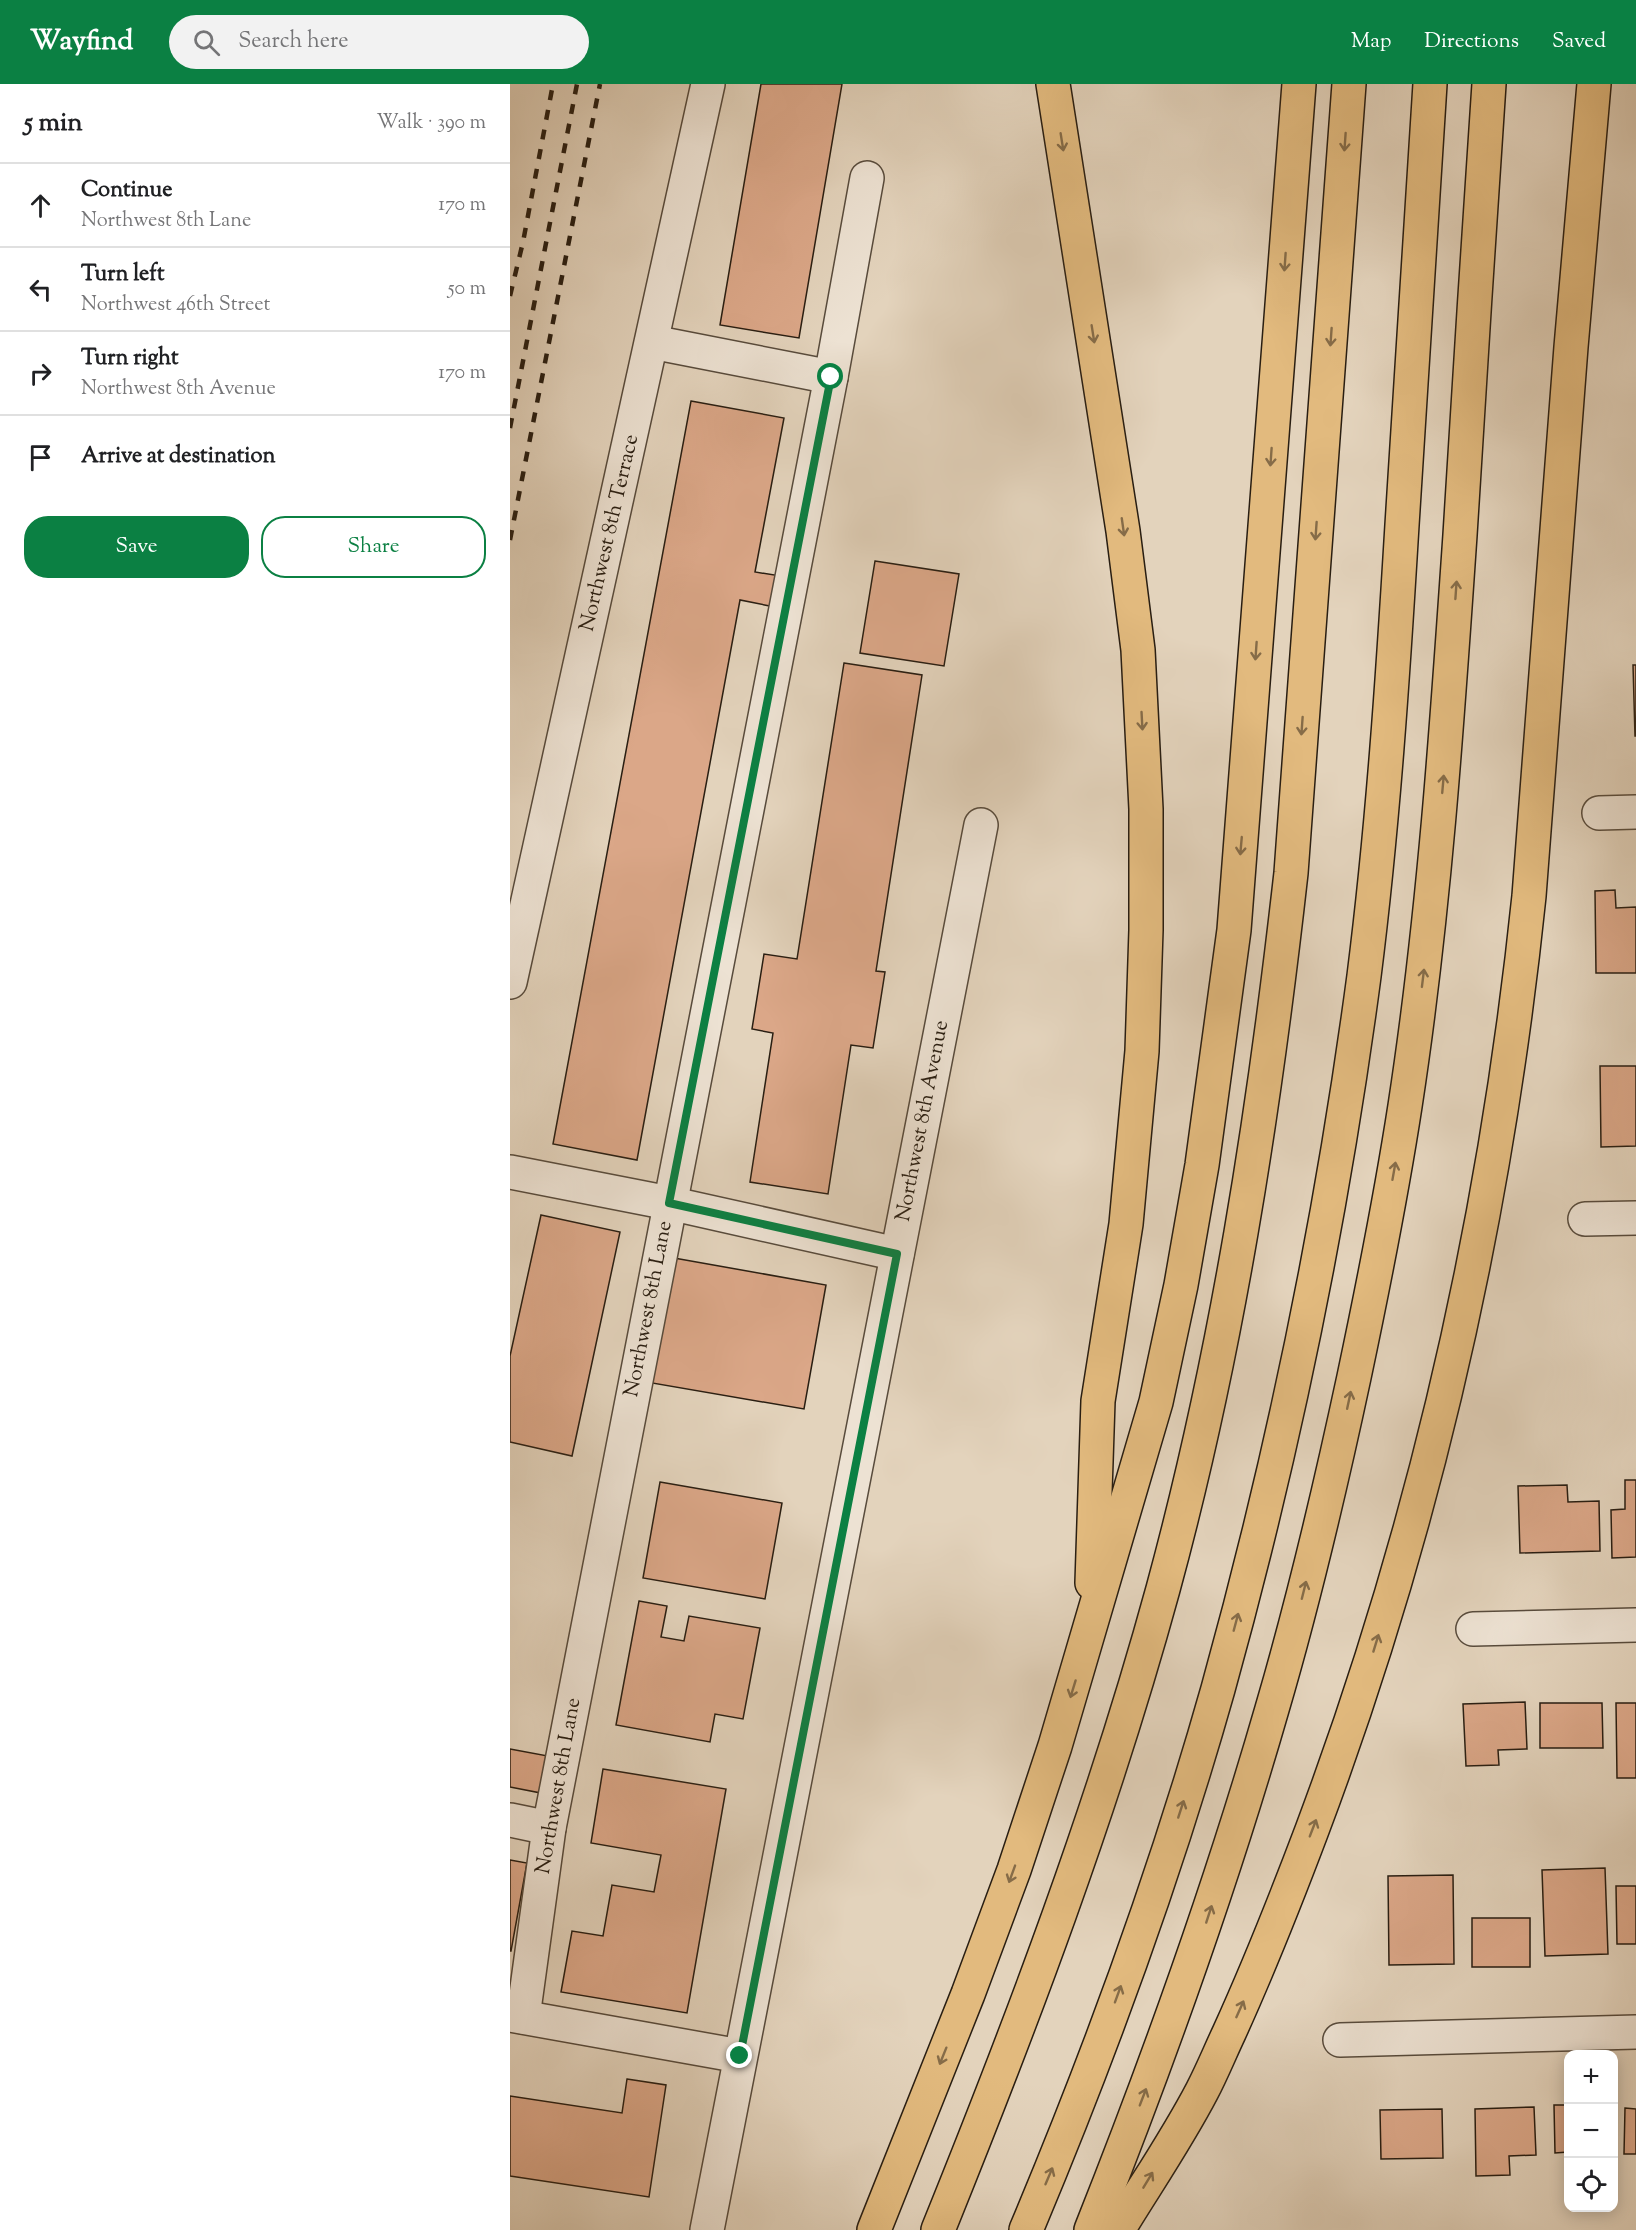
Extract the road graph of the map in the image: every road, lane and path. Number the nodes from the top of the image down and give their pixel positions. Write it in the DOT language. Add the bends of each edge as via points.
graph roads {
  1 [pos="708,84"];
  2 [pos="1053,84"];
  3 [pos="1282,84"];
  4 [pos="1299,84"];
  5 [pos="1349,84"];
  6 [pos="1430,84"];
  7 [pos="1489,84"];
  8 [pos="1594,84"];
  9 [pos="867,178"];
  10 [pos="1290,204"];
  11 [pos="652,342"];
  12 [pos="831,377"];
  13 [pos="1599,813"];
  14 [pos="1636,813"];
  15 [pos="981,825"];
  16 [pos="510,982"];
  17 [pos="510,1172"];
  18 [pos="669,1203"];
  19 [pos="1636,1218"];
  20 [pos="1585,1219"];
  21 [pos="897,1254"];
  22 [pos="1636,1625"];
  23 [pos="1473,1629"];
  24 [pos="1090,1633"];
  25 [pos="510,1821"];
  26 [pos="549,1828"];
  27 [pos="516,2016"];
  28 [pos="1636,2032"];
  29 [pos="1340,2040"];
  30 [pos="740,2056"];
  31 [pos="706,2230"];
  32 [pos="874,2230"];
  33 [pos="938,2230"];
  34 [pos="1026,2230"];
  35 [pos="1091,2230"];
  36 [pos="1118,2230"];
  1 -- 11 [label="street, Northwest 8th Terrace"];
  2 -- 24 [label="highway, one-way" via="1125,542 1139,661 1146,809 1142,1051 1126,1224 1098,1401"];
  3 -- 10 [label="highway"];
  4 -- 10 [label="highway"];
  5 -- 33 [label="highway, one-way" via="1291,873 1261,1112 1220,1349 1163,1589 1093,1820 1039,1972"];
  34 -- 6 [label="highway, one-way" via="1060,2150 1143,1925 1216,1694 1277,1458 1327,1215 1378,859"];
  35 -- 7 [label="highway, one-way" via="1199,1943 1273,1708 1334,1470 1384,1229 1410,1075 1436,863"];
  36 -- 8 [label="highway, one-way" via="1203,2091 1304,1852 1354,1712 1405,1547 1452,1366 1499,1125 1521,975"];
  9 -- 12 [label="street, Northwest 8th Lane"];
  10 -- 24 [label="highway, one-way" via="1244,812 1219,1048 1183,1274 1156,1402"];
  11 -- 12 [label="street"];
  11 -- 16 [label="street, Northwest 8th Terrace"];
  12 -- 18 [label="street, Northwest 8th Lane"];
  13 -- 14 [label="street"];
  15 -- 21 [label="street, Northwest 8th Avenue"];
  17 -- 18 [label="street"];
  18 -- 21 [label="street"];
  18 -- 26 [label="street, Northwest 8th Lane"];
  19 -- 20 [label="street"];
  21 -- 30 [label="street, Northwest 8th Avenue"];
  22 -- 23 [label="street"];
  24 -- 32 [label="highway, one-way" via="1014,1870"];
  25 -- 26 [label="street"];
  26 -- 27 [label="street, Northwest 8th Lane"];
  27 -- 30 [label="street"];
  28 -- 29 [label="street"];
  30 -- 31 [label="street, Northwest 8th Avenue"];
}
